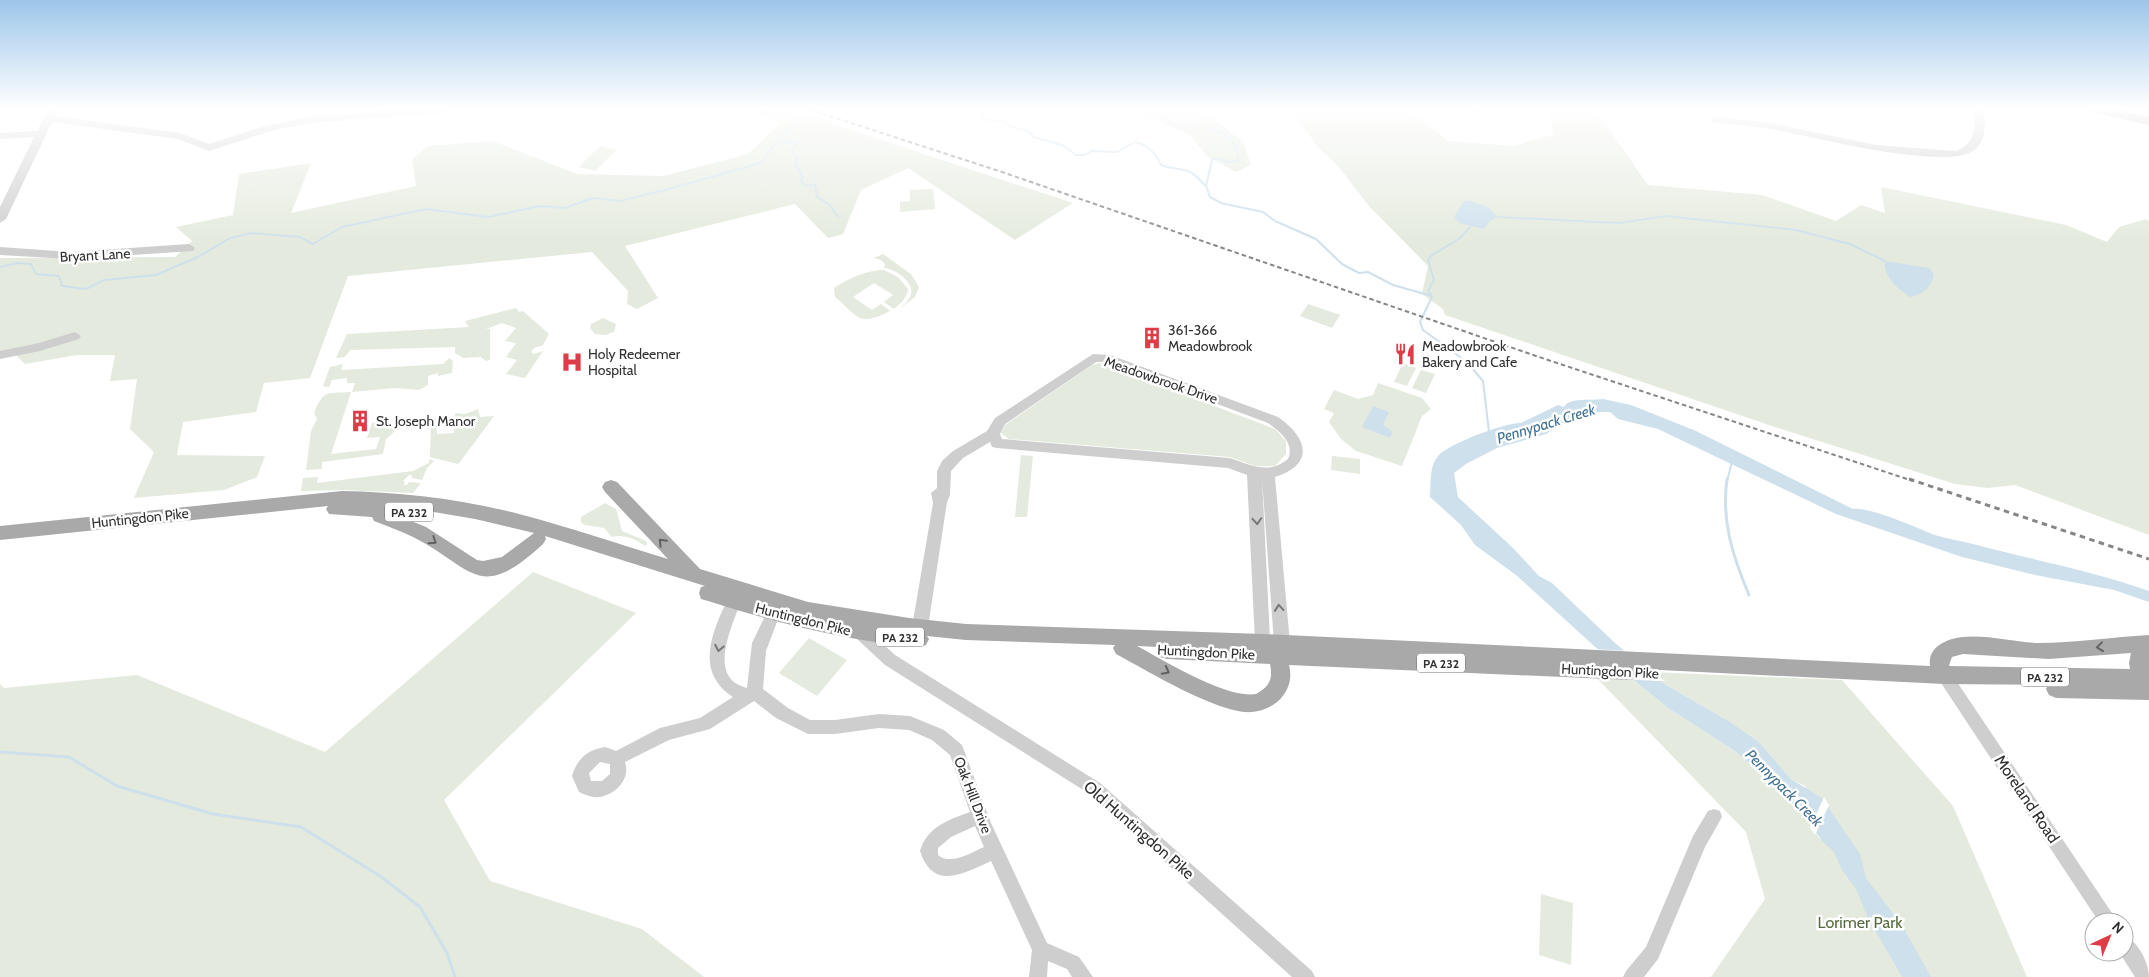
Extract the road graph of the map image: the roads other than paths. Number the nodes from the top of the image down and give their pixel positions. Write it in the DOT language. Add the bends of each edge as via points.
graph roads {
  1 [pos="30,155"];
  2 [pos="0,219"];
  3 [pos="189,248"];
  4 [pos="0,251"];
  5 [pos="75,336"];
  6 [pos="0,355"];
  7 [pos="993,434"];
  8 [pos="1261,472"];
  9 [pos="611,487"];
  10 [pos="279,504"];
  11 [pos="339,510"];
  12 [pos="0,533"];
  13 [pos="537,538"];
  14 [pos="696,577"];
  15 [pos="734,601"];
  16 [pos="773,614"];
  17 [pos="920,627"];
  18 [pos="861,633"];
  19 [pos="2149,644"];
  20 [pos="1274,647"];
  21 [pos="1123,648"];
  22 [pos="1856,675"];
  23 [pos="1948,681"];
  24 [pos="2148,682"];
  25 [pos="750,695"];
  26 [pos="616,759"];
  27 [pos="980,816"];
  28 [pos="1714,817"];
  29 [pos="995,851"];
  30 [pos="2102,912"];
  31 [pos="1041,950"];
  32 [pos="2134,959"];
  33 [pos="1038,977"];
  34 [pos="1084,977"];
  35 [pos="1306,977"];
  36 [pos="1632,977"];
  37 [pos="2146,977"];
  1 -- 2 [label="street"];
  3 -- 4 [label="street, Bryant Lane" via="40,257"];
  5 -- 6 [label="street"];
  7 -- 8 [label="street" via="997,443 1230,463"];
  7 -- 8 [label="street, Meadowbrook Drive" via="1000,421 1084,363 1093,358 1106,358 1273,420 1288,429 1296,442 1293,461 1286,468"];
  7 -- 17 [label="street, Meadowbrook Drive" via="950,460 944,471"];
  8 -- 20 [label="street"];
  14 -- 9 [label="main road, one-way"];
  10 -- 11 [label="main road, Huntingdon Pike / PA 232"];
  10 -- 12 [label="main road, Huntingdon Pike / PA 232"];
  10 -- 14 [label="main road, Huntingdon Pike / PA 232" via="380,498 472,510 519,521"];
  11 -- 13 [label="main road, Huntingdon Pike / PA 232" via="448,517"];
  11 -- 13 [label="main road, one-way" via="395,521 420,532 482,570 504,565 518,557"];
  13 -- 15 [label="main road, Huntingdon Pike / PA 232"];
  14 -- 17 [label="main road, Huntingdon Pike / PA 232" via="808,610"];
  15 -- 16 [label="main road, Huntingdon Pike / PA 232"];
  15 -- 25 [label="street, Oak Hill Drive, one-way" via="718,647 717,667 723,681"];
  16 -- 18 [label="main road, Huntingdon Pike / PA 232"];
  16 -- 25 [label="street" via="755,656"];
  17 -- 20 [label="main road, Huntingdon Pike / PA 232"];
  18 -- 21 [label="main road, Huntingdon Pike / PA 232"];
  18 -- 35 [label="street, Old Huntingdon Pike" via="890,660 1094,788"];
  19 -- 23 [label="main road, one-way" via="2067,651 1961,646 1942,654 1939,665"];
  19 -- 24 [label="main road" via="2138,658 2138,666"];
  20 -- 21 [label="main road, Huntingdon Pike / PA 232"];
  21 -- 20 [label="main road, one-way" via="1203,688 1251,704 1268,697 1279,685 1281,678"];
  20 -- 22 [label="main road, Huntingdon Pike / PA 232" via="1587,657"];
  20 -- 22 [label="main road, Huntingdon Pike / PA 232" via="1604,670"];
  22 -- 23 [label="main road, Huntingdon Pike / PA 232"];
  23 -- 24 [label="main road, Huntingdon Pike / PA 232"];
  23 -- 30 [label="street, Moreland Road"];
  25 -- 26 [label="street" via="704,724 666,733"];
  25 -- 27 [label="street, Oak Hill Drive" via="808,726 835,727 879,721 910,723 938,735 956,750"];
  27 -- 29 [label="street, Oak Hill Drive"];
  27 -- 29 [label="street" via="939,834 928,847 930,858 937,866 946,868"];
  28 -- 36 [label="street" via="1699,842 1652,953"];
  29 -- 31 [label="street, Oak Hill Drive"];
  31 -- 33 [label="street"];
  31 -- 34 [label="street" via="1073,963"];
  32 -- 37 [label="street"];
}
